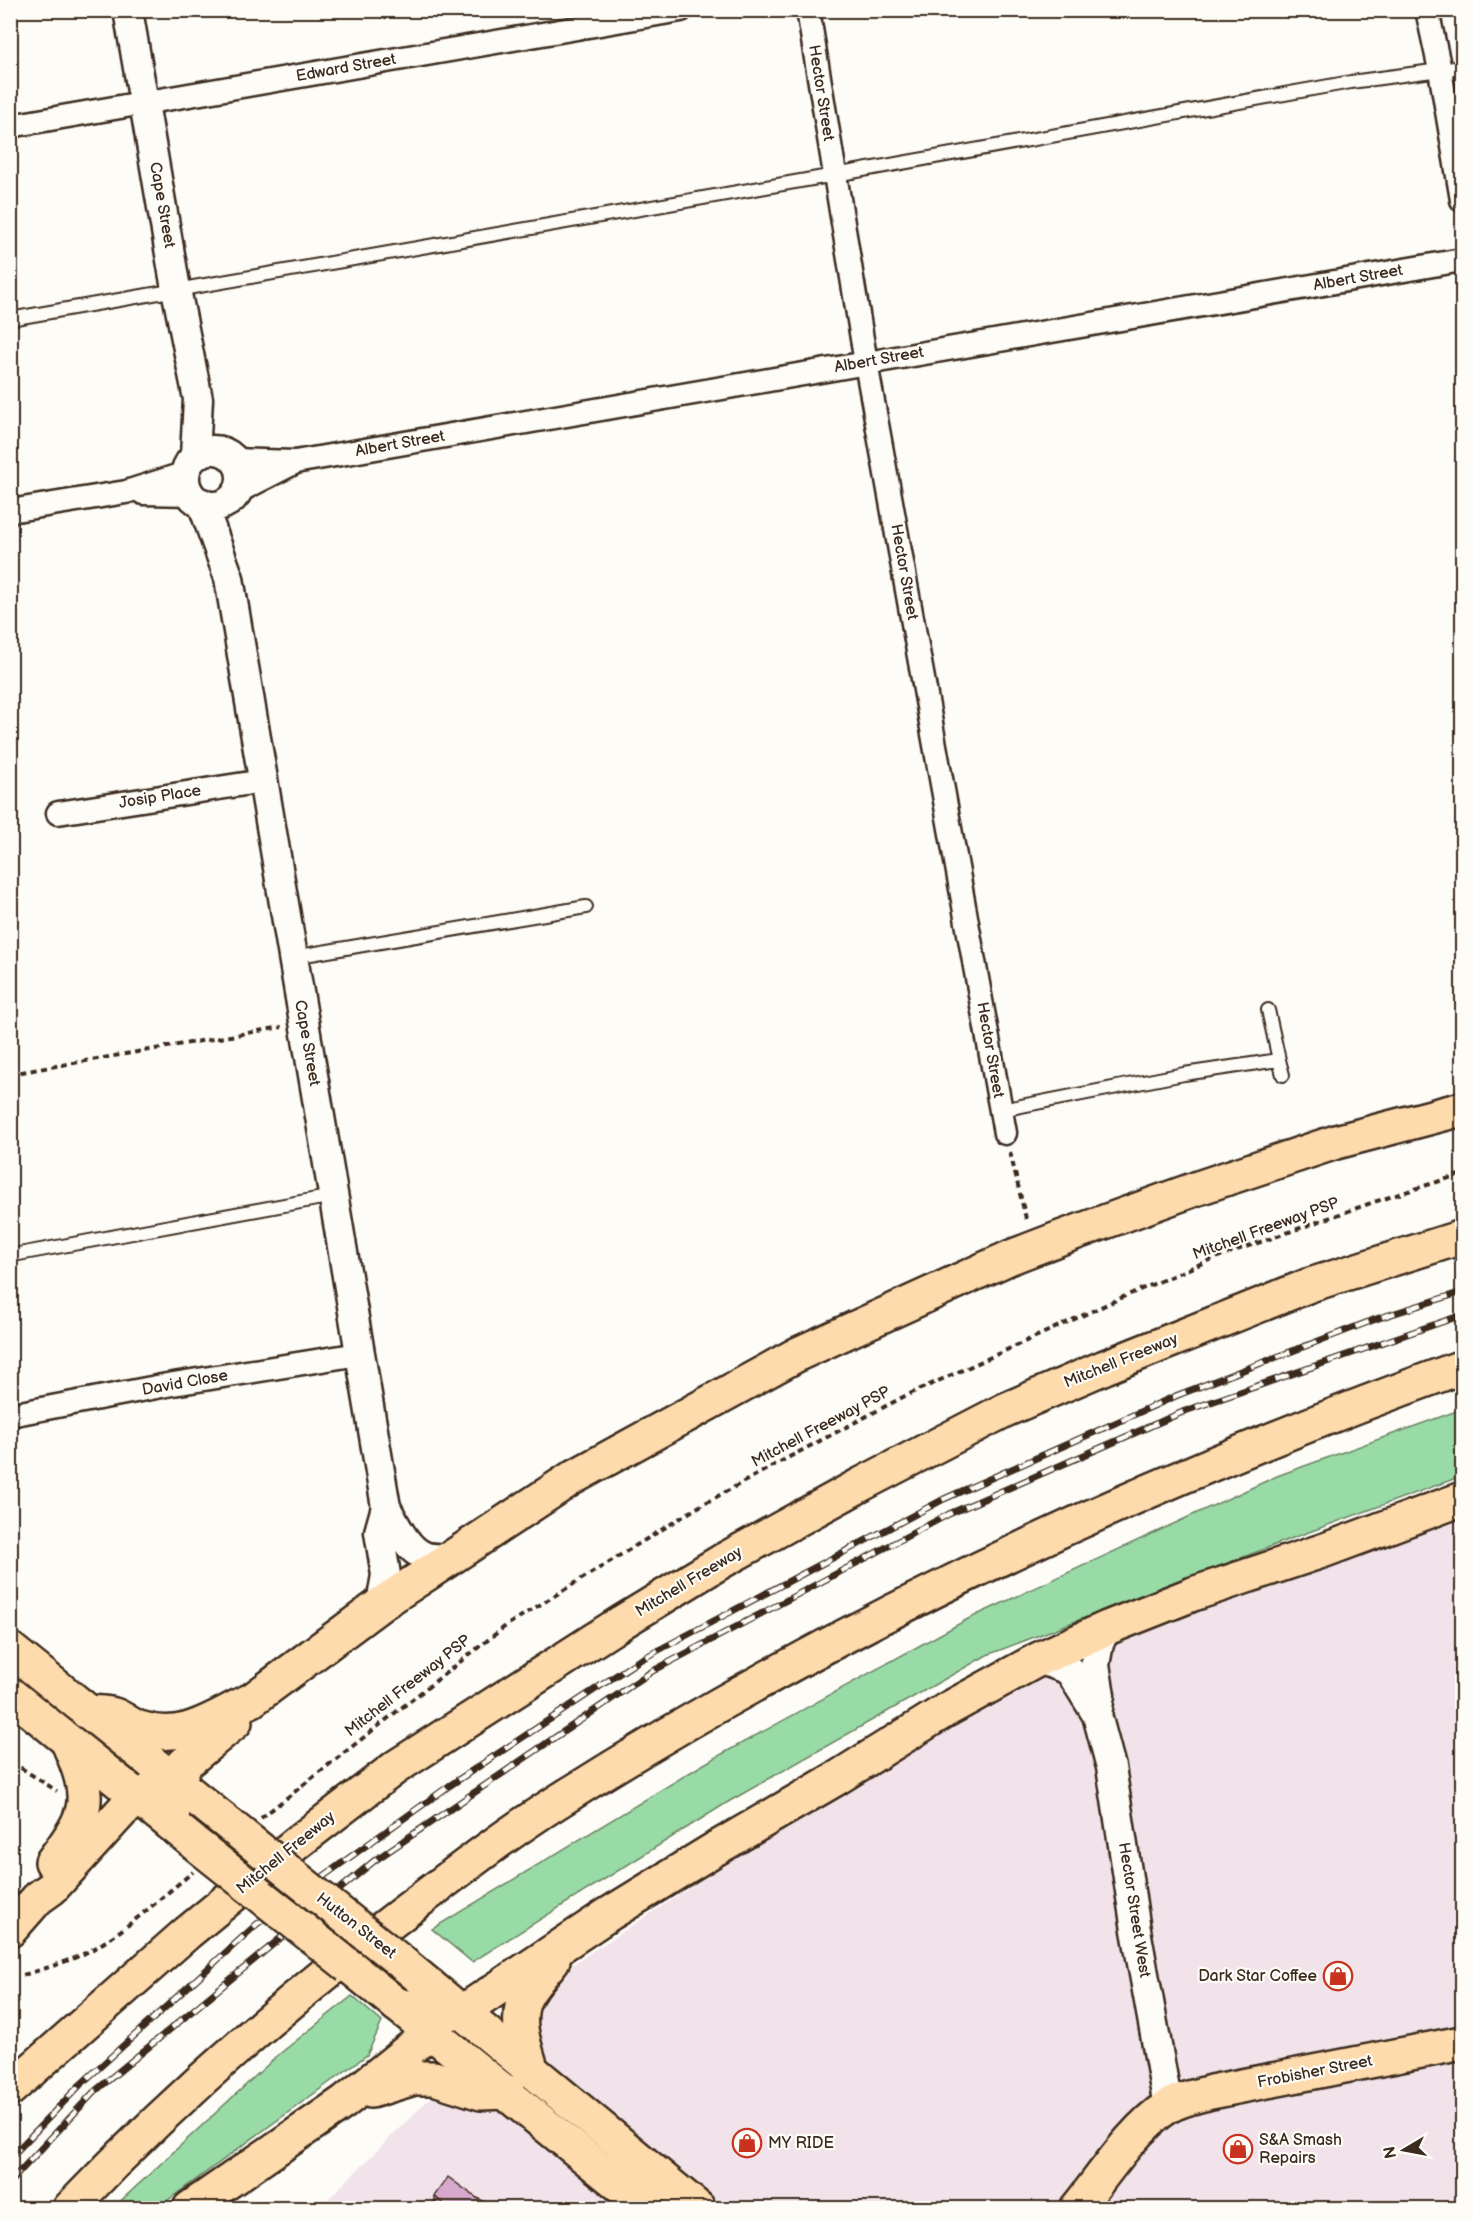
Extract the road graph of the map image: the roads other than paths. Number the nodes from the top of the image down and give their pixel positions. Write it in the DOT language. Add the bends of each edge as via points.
graph roads {
  1 [pos="128,10"];
  2 [pos="681,10"];
  3 [pos="808,10"];
  4 [pos="1427,10"];
  5 [pos="1451,69"];
  6 [pos="144,103"];
  7 [pos="10,126"];
  8 [pos="835,176"];
  9 [pos="1462,200"];
  10 [pos="1462,260"];
  11 [pos="176,289"];
  12 [pos="10,319"];
  13 [pos="866,363"];
  14 [pos="198,399"];
  15 [pos="231,457"];
  16 [pos="295,462"];
  17 [pos="193,481"];
  18 [pos="234,496"];
  19 [pos="10,511"];
  20 [pos="229,578"];
  21 [pos="263,781"];
  22 [pos="58,813"];
  23 [pos="586,907"];
  24 [pos="292,957"];
  25 [pos="1268,1010"];
  26 [pos="1279,1060"];
  27 [pos="1283,1075"];
  28 [pos="1462,1109"];
  29 [pos="1001,1110"];
  30 [pos="1005,1133"];
  31 [pos="333,1196"];
  32 [pos="1462,1237"];
  33 [pos="19,1254"];
  34 [pos="359,1354"];
  35 [pos="1462,1367"];
  36 [pos="10,1415"];
  37 [pos="1462,1499"];
  38 [pos="386,1507"];
  39 [pos="448,1558"];
  40 [pos="381,1604"];
  41 [pos="1107,1628"];
  42 [pos="10,1649"];
  43 [pos="1040,1659"];
  44 [pos="10,1694"];
  45 [pos="252,1700"];
  46 [pos="87,1712"];
  47 [pos="1096,1715"];
  48 [pos="68,1742"];
  49 [pos="180,1783"];
  50 [pos="140,1799"];
  51 [pos="171,1824"];
  52 [pos="38,1898"];
  53 [pos="10,1930"];
  54 [pos="567,1942"];
  55 [pos="444,2018"];
  56 [pos="1462,2043"];
  57 [pos="532,2071"];
  58 [pos="10,2089"];
  59 [pos="508,2092"];
  60 [pos="344,2102"];
  61 [pos="1168,2106"];
  62 [pos="70,2208"];
  63 [pos="190,2208"];
  64 [pos="648,2208"];
  65 [pos="698,2208"];
  66 [pos="1077,2208"];
  1 -- 6 [label="street, Cape Street"];
  2 -- 6 [label="street, Edward Street"];
  3 -- 8 [label="street, Hector Street"];
  4 -- 5 [label="street"];
  5 -- 8 [label="lane" via="1351,82"];
  5 -- 9 [label="street"];
  6 -- 7 [label="street, Edward Street"];
  6 -- 11 [label="street, Cape Street"];
  8 -- 11 [label="lane"];
  8 -- 13 [label="street, Hector Street"];
  10 -- 13 [label="street, Albert Street"];
  11 -- 12 [label="lane"];
  11 -- 14 [label="street, Cape Street"];
  13 -- 16 [label="street, Albert Street"];
  13 -- 29 [label="street, Hector Street"];
  14 -- 15 [label="street, Cape Street"];
  14 -- 17 [label="street, Cape Street"];
  15 -- 16 [label="street, Albert Street"];
  15 -- 17 [label="street" via="211,450"];
  15 -- 18 [label="street" via="240,470 241,482"];
  16 -- 18 [label="street, Albert Street"];
  17 -- 18 [label="street" via="212,506"];
  17 -- 19 [label="street"];
  17 -- 20 [label="street, Cape Street"];
  18 -- 20 [label="street, Cape Street"];
  20 -- 21 [label="street, Cape Street"];
  21 -- 22 [label="street, Josip Place"];
  21 -- 24 [label="street, Cape Street"];
  23 -- 24 [label="lane"];
  24 -- 31 [label="street, Cape Street"];
  25 -- 26 [label="lane"];
  26 -- 27 [label="lane"];
  26 -- 29 [label="lane" via="1184,1074"];
  28 -- 39 [label="main road" via="1336,1142 1011,1257 798,1354 572,1478"];
  29 -- 30 [label="street, Hector Street"];
  31 -- 33 [label="lane"];
  31 -- 34 [label="street, Cape Street"];
  32 -- 58 [label="main road, Mitchell Freeway" via="1310,1285 1005,1410 722,1561 396,1767 187,1934"];
  34 -- 36 [label="street, David Close"];
  34 -- 38 [label="street, Cape Street"];
  35 -- 62 [label="main road" via="1278,1437 1026,1546 793,1664 641,1751 544,1811 346,1956 243,2043 122,2154"];
  37 -- 41 [label="main road"];
  38 -- 39 [label="street, Cape Street" via="417,1553"];
  38 -- 40 [label="street, Cape Street" via="379,1532 386,1575"];
  39 -- 40 [label="main road"];
  40 -- 45 [label="main road"];
  41 -- 43 [label="main road"];
  41 -- 47 [label="street, Hector Street West" via="1095,1665 1100,1695"];
  42 -- 46 [label="main road, Hutton Street"];
  43 -- 47 [label="street, Hector Street West" via="1069,1670"];
  43 -- 54 [label="main road" via="886,1746"];
  44 -- 48 [label="main road"];
  45 -- 46 [label="main road" via="184,1732 138,1728 113,1714"];
  45 -- 49 [label="main road"];
  46 -- 49 [label="main road, Hutton Street"];
  47 -- 61 [label="street, Hector Street West" via="1112,1767"];
  48 -- 50 [label="main road"];
  48 -- 52 [label="main road" via="85,1792 83,1813 76,1830 41,1877"];
  49 -- 50 [label="main road"];
  49 -- 51 [label="main road"];
  49 -- 55 [label="main road, Hutton Street, bridge" via="243,1824 400,1961"];
  50 -- 51 [label="main road"];
  50 -- 52 [label="main road" via="123,1810 52,1888"];
  51 -- 55 [label="main road, bridge" via="199,1859 397,2005"];
  52 -- 53 [label="main road"];
  54 -- 55 [label="main road"];
  54 -- 57 [label="main road" via="526,1995 521,2013 520,2030"];
  55 -- 57 [label="main road, Hutton Street"];
  55 -- 59 [label="main road, Hutton Street"];
  55 -- 60 [label="main road"];
  56 -- 61 [label="main road, Frobisher Street" via="1212,2092"];
  57 -- 65 [label="main road, Hutton Street"];
  59 -- 60 [label="main road" via="481,2093 434,2079 414,2078"];
  59 -- 64 [label="main road, Hutton Street"];
  60 -- 63 [label="main road"];
  61 -- 66 [label="main road" via="1145,2124"];
}
